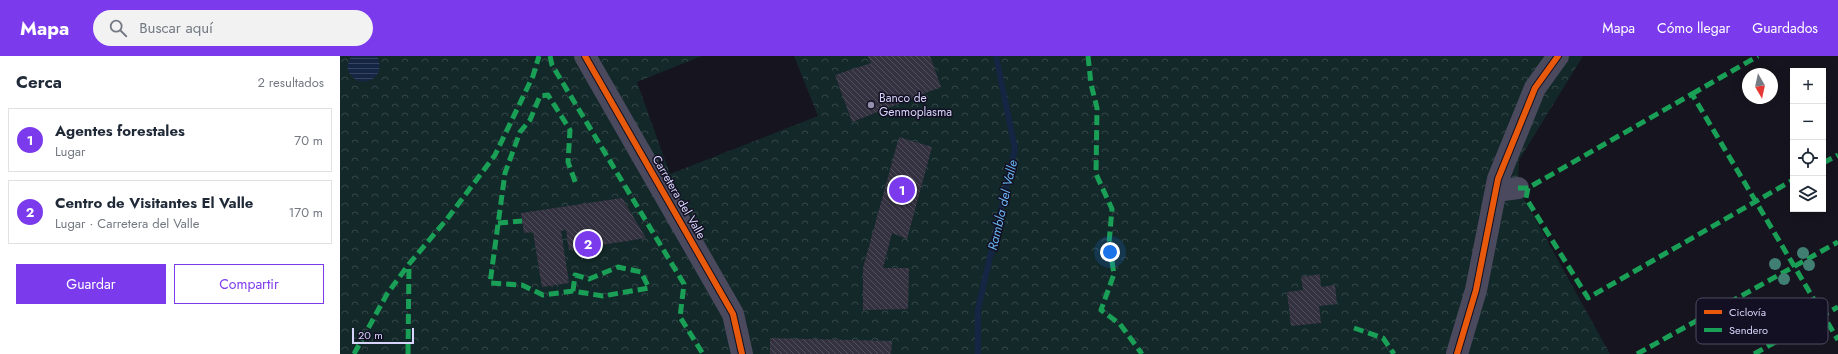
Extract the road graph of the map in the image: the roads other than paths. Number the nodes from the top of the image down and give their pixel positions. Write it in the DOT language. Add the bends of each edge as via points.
graph roads {
  1 [pos="584,56"];
  2 [pos="1558,56"];
  3 [pos="1518,188"];
  4 [pos="1496,191"];
  5 [pos="742,354"];
  6 [pos="1457,354"];
  1 -- 5 [label="street, Carretera del Valle" via="733,314"];
  2 -- 4 [label="street" via="1535,88 1498,179"];
  3 -- 4 [label="street"];
  4 -- 6 [label="street" via="1476,290"];
}
